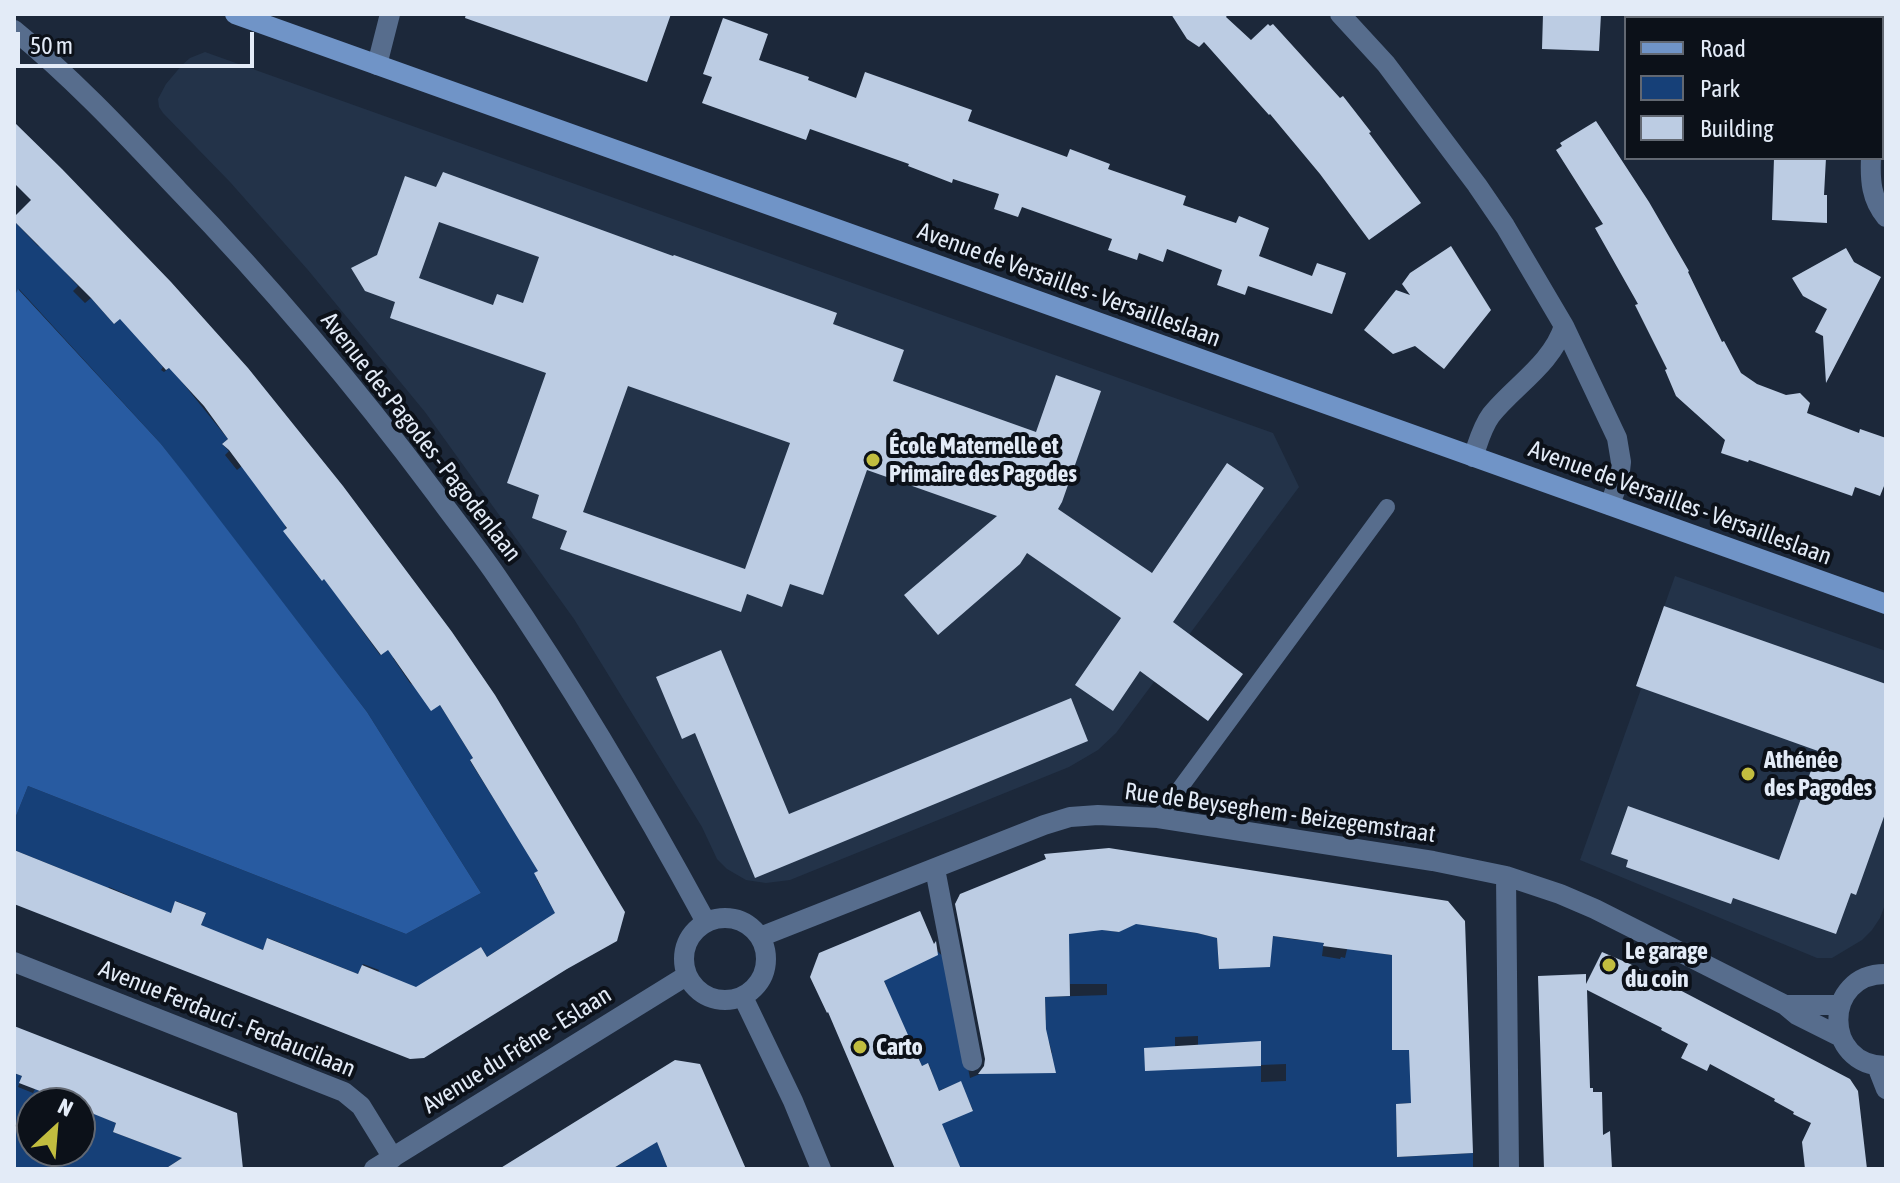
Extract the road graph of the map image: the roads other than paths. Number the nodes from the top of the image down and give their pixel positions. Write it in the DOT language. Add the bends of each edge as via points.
graph roads {
  1 [pos="235,14"];
  2 [pos="390,14"];
  3 [pos="1340,14"];
  4 [pos="19,34"];
  5 [pos="377,65"];
  6 [pos="1871,160"];
  7 [pos="1886,217"];
  8 [pos="1564,326"];
  9 [pos="1473,457"];
  10 [pos="1610,505"];
  11 [pos="1387,507"];
  12 [pos="1886,604"];
  13 [pos="1158,818"];
  14 [pos="935,869"];
  15 [pos="1506,876"];
  16 [pos="706,922"];
  17 [pos="760,937"];
  18 [pos="14,962"];
  19 [pos="1883,971"];
  20 [pos="686,976"];
  21 [pos="743,997"];
  22 [pos="1785,1005"];
  23 [pos="1840,1005"];
  24 [pos="1841,1037"];
  25 [pos="972,1061"];
  26 [pos="1881,1066"];
  27 [pos="1886,1089"];
  28 [pos="393,1158"];
  29 [pos="374,1169"];
  30 [pos="821,1169"];
  31 [pos="1509,1169"];
  1 -- 5 [label="street, Avenue de Versailles - Versailleslaan"];
  2 -- 5 [label="street"];
  3 -- 8 [label="street" via="1386,64 1477,185"];
  4 -- 16 [label="street, Avenue des Pagodes - Pagodenlaan" via="239,252 408,457 549,655"];
  5 -- 9 [label="street, Avenue de Versailles - Versailleslaan"];
  6 -- 7 [label="street" via="1872,189"];
  8 -- 9 [label="street" via="1542,362 1492,414"];
  8 -- 10 [label="street" via="1617,438 1621,462"];
  9 -- 10 [label="street, Avenue de Versailles - Versailleslaan"];
  10 -- 12 [label="street, Avenue de Versailles - Versailleslaan"];
  11 -- 13 [label="lane"];
  13 -- 14 [label="street, Rue de Beyseghem - Beizegemstraat" via="1070,817"];
  13 -- 15 [label="street, Rue de Beyseghem - Beizegemstraat"];
  14 -- 17 [label="street, Rue de Beyseghem - Beizegemstraat"];
  14 -- 25 [label="street"];
  15 -- 22 [label="street, Rue de Beyseghem - Beizegemstraat" via="1595,909"];
  15 -- 31 [label="street"];
  16 -- 17 [label="street" via="736,919"];
  16 -- 20 [label="street" via="685,945"];
  17 -- 21 [label="street" via="766,964 762,978"];
  18 -- 28 [label="street, Avenue Ferdauci - Ferdaucilaan" via="344,1092 361,1106"];
  19 -- 23 [label="street" via="1854,984"];
  20 -- 21 [label="street" via="710,999"];
  20 -- 28 [label="street, Avenue du Frêne - Eslaan"];
  21 -- 30 [label="street"];
  22 -- 23 [label="street, Rue de Beyseghem - Beizegemstraat"];
  22 -- 24 [label="street, Rue de Beyseghem - Beizegemstraat"];
  23 -- 24 [label="street"];
  24 -- 26 [label="street, Rue de Beyseghem - Beizegemstraat" via="1849,1051"];
  26 -- 27 [label="street"];
  28 -- 29 [label="street, Avenue du Frêne - Eslaan"];
}
